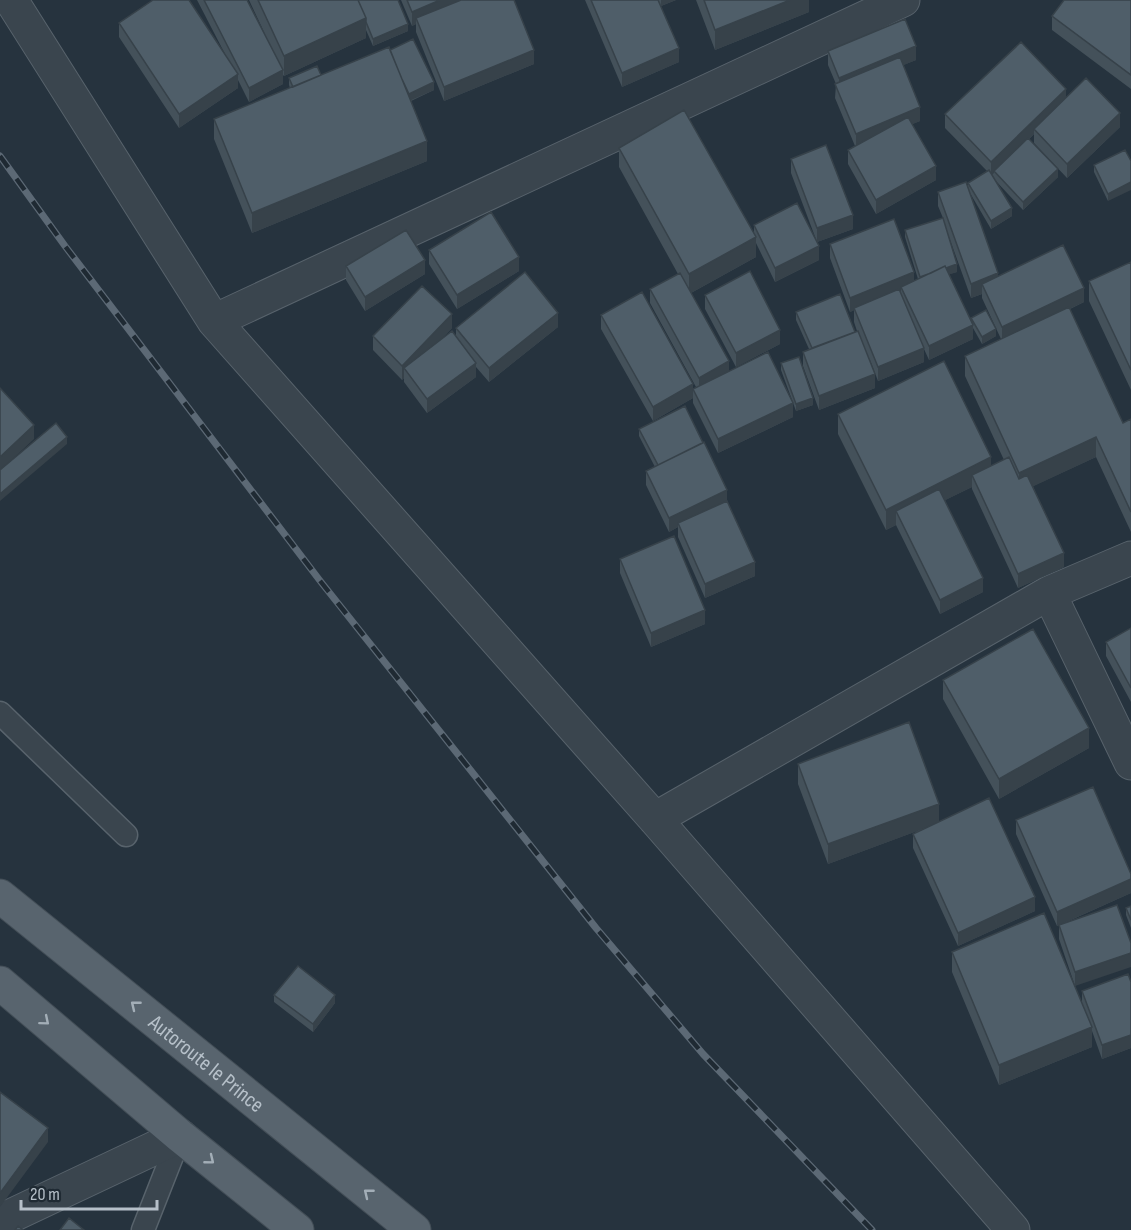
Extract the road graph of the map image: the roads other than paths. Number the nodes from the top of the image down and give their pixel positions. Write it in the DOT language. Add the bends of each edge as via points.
graph roads {
  1 [pos="11,0"];
  2 [pos="903,0"];
  3 [pos="214,321"];
  4 [pos="1131,558"];
  5 [pos="1049,593"];
  6 [pos="0,713"];
  7 [pos="1131,763"];
  8 [pos="655,819"];
  9 [pos="126,835"];
  10 [pos="0,896"];
  11 [pos="0,983"];
  12 [pos="180,1136"];
  13 [pos="0,1221"];
  14 [pos="143,1230"];
  15 [pos="297,1230"];
  16 [pos="414,1230"];
  17 [pos="1013,1230"];
  1 -- 3 [label="street"];
  2 -- 3 [label="street"];
  3 -- 8 [label="street"];
  4 -- 5 [label="street"];
  5 -- 7 [label="street"];
  5 -- 8 [label="street"];
  6 -- 9 [label="lane"];
  8 -- 17 [label="street"];
  16 -- 10 [label="main road, Autoroute le Prince, one-way"];
  11 -- 12 [label="main road, one-way"];
  12 -- 13 [label="street"];
  12 -- 14 [label="lane"];
  12 -- 15 [label="main road, one-way"];
}
